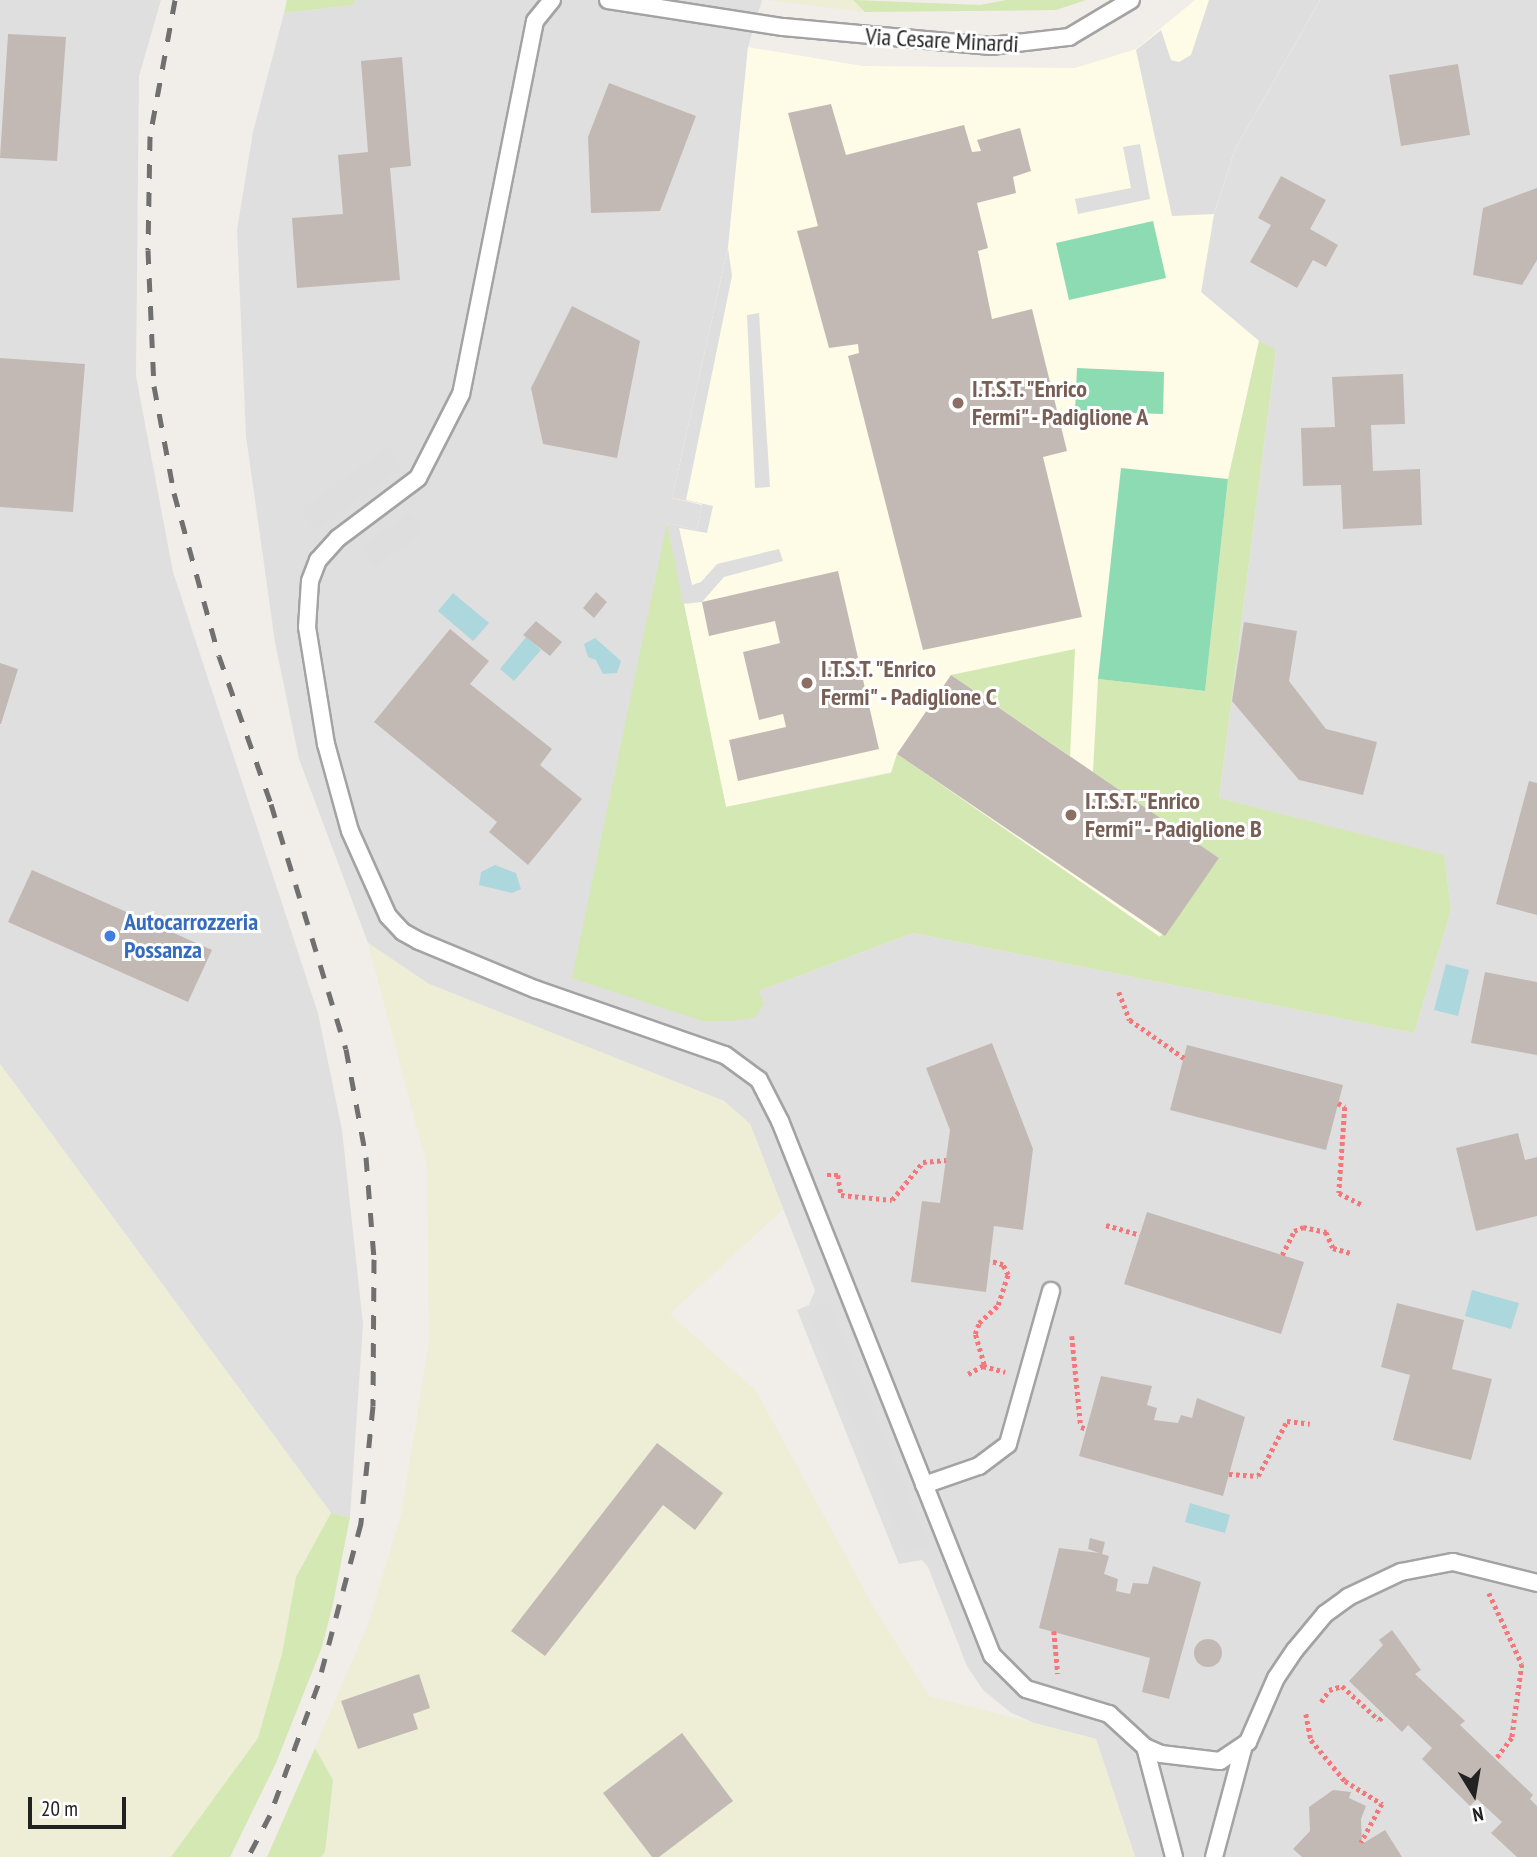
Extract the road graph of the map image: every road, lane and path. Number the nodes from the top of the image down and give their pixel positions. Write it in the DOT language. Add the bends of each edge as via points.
graph roads {
  1 [pos="552,0"];
  2 [pos="608,0"];
  3 [pos="1131,0"];
  4 [pos="1119,992"];
  5 [pos="1184,1058"];
  6 [pos="1338,1103"];
  7 [pos="946,1160"];
  8 [pos="803,1179"];
  9 [pos="1363,1205"];
  10 [pos="1106,1225"];
  11 [pos="1140,1235"];
  12 [pos="1352,1253"];
  13 [pos="1282,1255"];
  14 [pos="990,1261"];
  15 [pos="1051,1291"];
  16 [pos="1072,1336"];
  17 [pos="968,1374"];
  18 [pos="1310,1424"];
  19 [pos="1087,1429"];
  20 [pos="1229,1474"];
  21 [pos="924,1485"];
  22 [pos="1491,1568"];
  23 [pos="1537,1583"];
  24 [pos="1054,1631"];
  25 [pos="1059,1700"];
  26 [pos="1321,1702"];
  27 [pos="1306,1714"];
  28 [pos="1384,1715"];
  29 [pos="1145,1747"];
  30 [pos="1243,1749"];
  31 [pos="1496,1759"];
  32 [pos="1361,1843"];
  33 [pos="1174,1857"];
  34 [pos="1214,1857"];
  1 -- 8 [label="lane" via="535,21 461,394 418,478 338,538 318,560 310,581 309,638 326,744 350,831 379,899 397,928 535,989 744,1064 766,1091"];
  2 -- 3 [label="lane, Via Cesare Minardi" via="932,44 1032,45 1069,37"];
  4 -- 5 [label="path" via="1130,1020"];
  6 -- 9 [label="path" via="1345,1107 1339,1193"];
  7 -- 8 [label="path" via="923,1162 892,1200 841,1195 838,1175"];
  8 -- 21 [label="lane"];
  10 -- 11 [label="path"];
  12 -- 13 [label="path" via="1333,1248 1326,1232 1303,1227 1294,1231"];
  14 -- 17 [label="path" via="1003,1265 1008,1275 999,1305 979,1323 975,1334 984,1365"];
  15 -- 21 [label="lane" via="1008,1444 979,1466"];
  16 -- 19 [label="path" via="1081,1427"];
  18 -- 20 [label="path" via="1287,1421 1258,1476"];
  21 -- 25 [label="lane" via="996,1662 1026,1689"];
  22 -- 23 [label="lane"];
  22 -- 30 [label="lane" via="1453,1562 1425,1565 1387,1577 1337,1603 1283,1667"];
  22 -- 31 [label="path" via="1488,1599 1522,1664 1512,1738"];
  24 -- 25 [label="path"];
  25 -- 29 [label="lane" via="1120,1719"];
  26 -- 28 [label="path" via="1329,1690 1342,1686 1378,1720"];
  27 -- 32 [label="path" via="1311,1740 1345,1781 1381,1804"];
  29 -- 30 [label="lane" via="1202,1761 1220,1760"];
  29 -- 33 [label="lane"];
  30 -- 34 [label="lane"];
}
